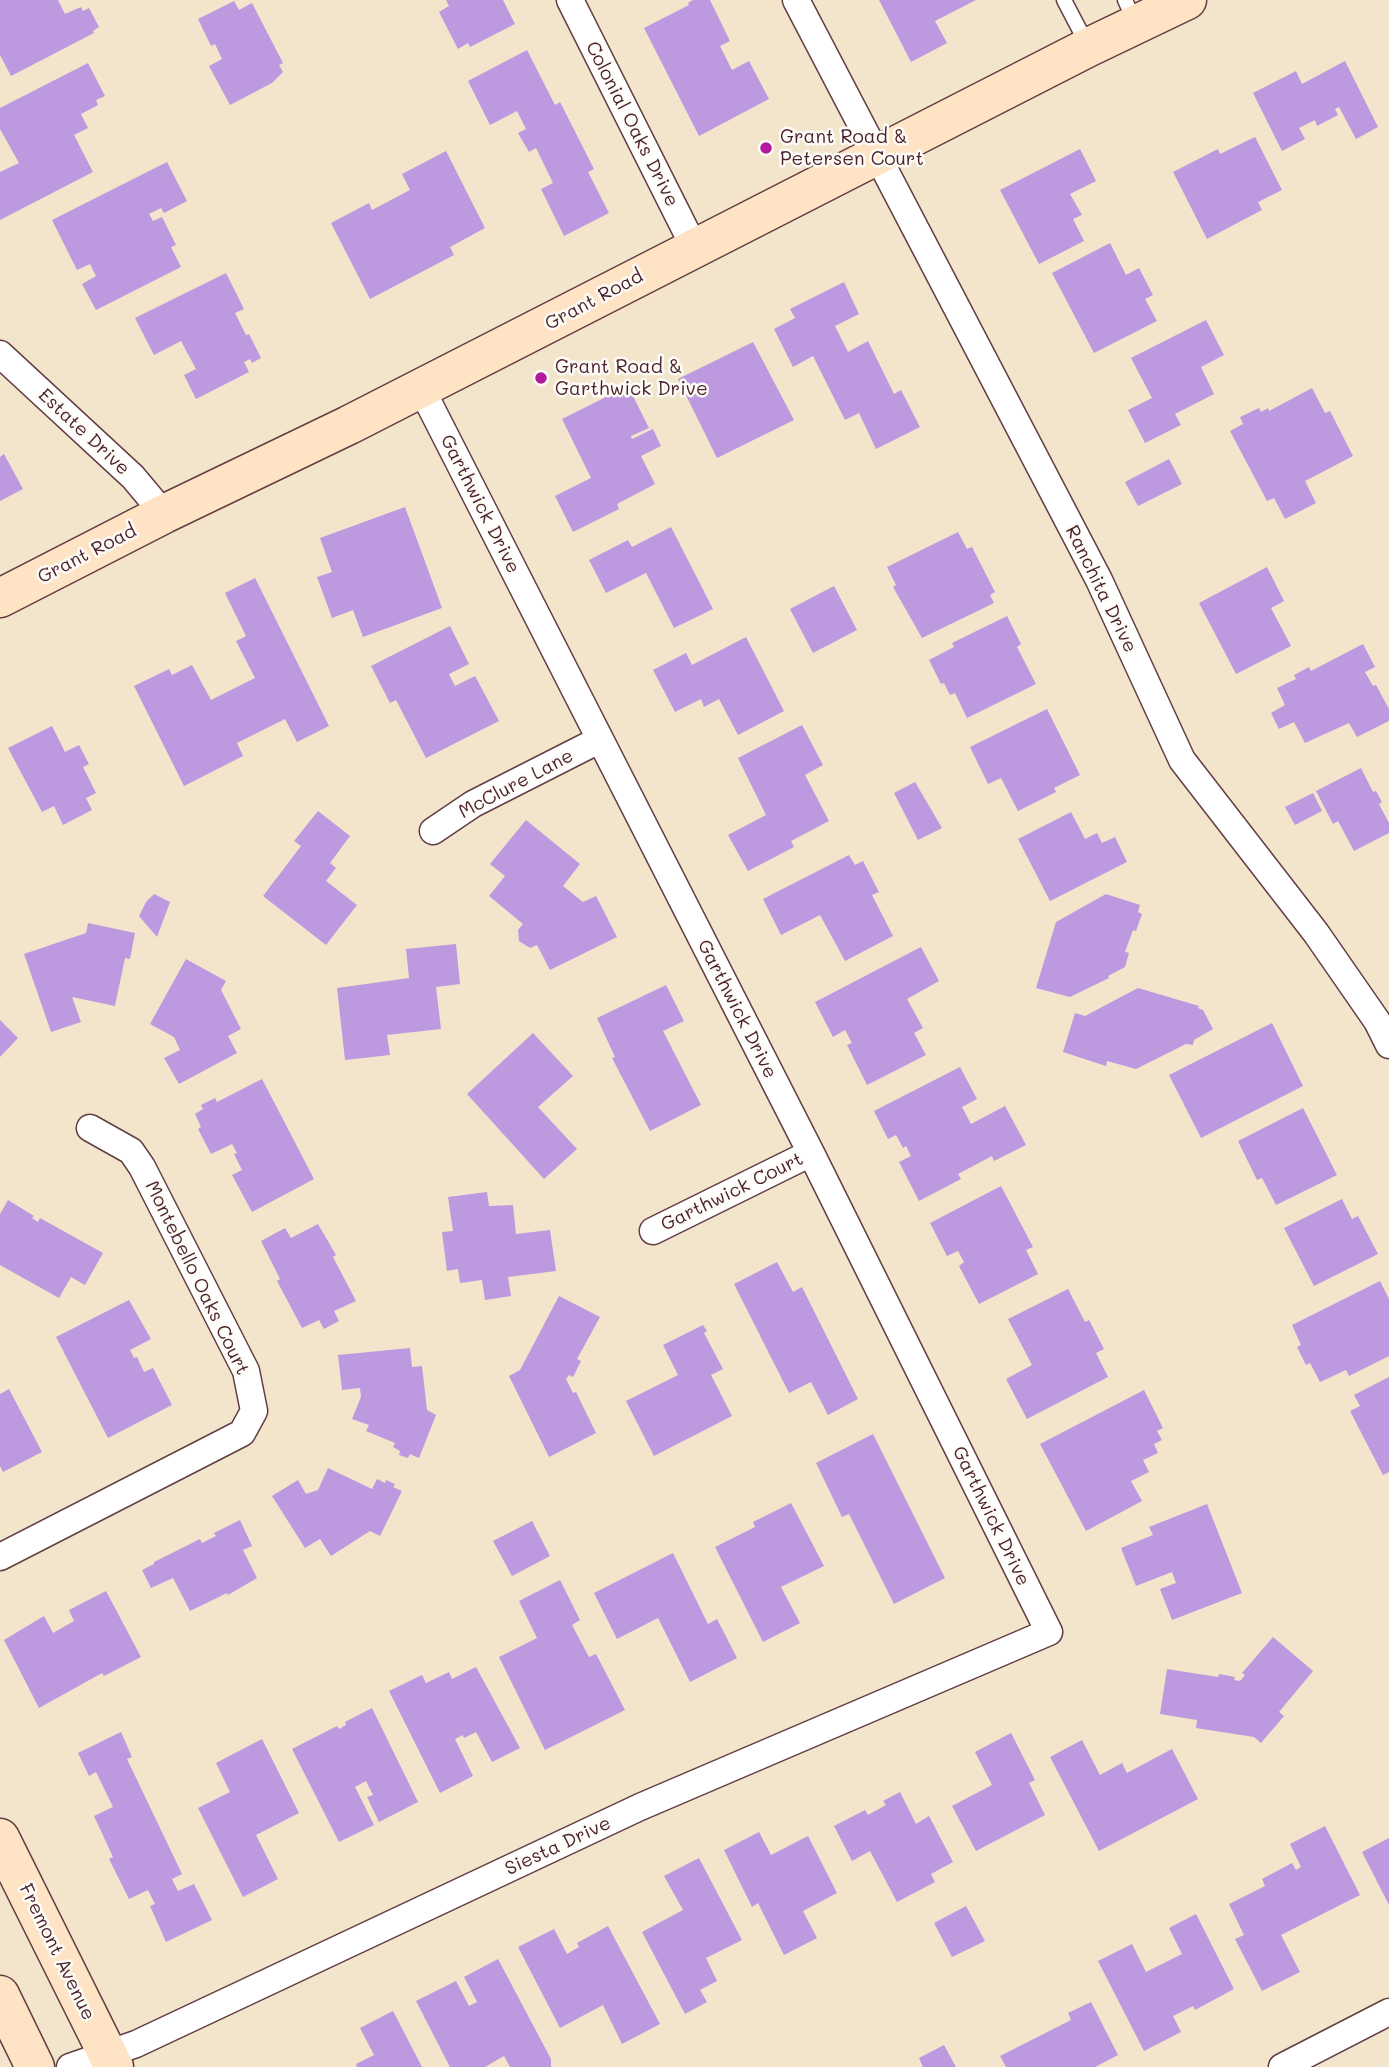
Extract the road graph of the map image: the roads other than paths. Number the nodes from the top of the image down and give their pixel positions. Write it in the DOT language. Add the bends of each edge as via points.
graph roads {
  1 [pos="570,0"];
  2 [pos="796,0"];
  3 [pos="1063,0"];
  4 [pos="1187,0"];
  5 [pos="1131,13"];
  6 [pos="1089,47"];
  7 [pos="877,154"];
  8 [pos="694,247"];
  9 [pos="0,354"];
  10 [pos="421,388"];
  11 [pos="164,514"];
  12 [pos="0,598"];
  13 [pos="599,740"];
  14 [pos="433,831"];
  15 [pos="1389,1045"];
  16 [pos="90,1128"];
  17 [pos="811,1153"];
  18 [pos="653,1231"];
  19 [pos="0,1557"];
  20 [pos="1049,1632"];
  21 [pos="0,1838"];
  22 [pos="0,1995"];
  23 [pos="1389,2012"];
  24 [pos="111,2061"];
  25 [pos="35,2067"];
  26 [pos="70,2067"];
  27 [pos="1282,2067"];
  1 -- 8 [label="street, Colonial Oaks Drive"];
  2 -- 7 [label="street, Ranchita Drive"];
  3 -- 6 [label="lane"];
  4 -- 5 [label="main road, Grant Road"];
  5 -- 6 [label="main road, Grant Road"];
  6 -- 7 [label="main road, Grant Road"];
  7 -- 8 [label="main road, Grant Road"];
  7 -- 15 [label="street, Ranchita Drive" via="1099,580 1182,760 1316,933"];
  8 -- 10 [label="main road, Grant Road"];
  9 -- 11 [label="street, Estate Drive" via="133,477"];
  10 -- 11 [label="main road, Grant Road"];
  10 -- 13 [label="street, Garthwick Drive"];
  11 -- 12 [label="main road, Grant Road"];
  13 -- 14 [label="street, McClure Lane" via="473,804"];
  13 -- 17 [label="street, Garthwick Drive"];
  16 -- 19 [label="street, Montebello Oaks Court" via="131,1151 142,1167 246,1371 254,1411 242,1433"];
  17 -- 18 [label="street, Garthwick Court"];
  17 -- 20 [label="street, Garthwick Drive"];
  20 -- 24 [label="street, Siesta Drive" via="640,1807 161,2033"];
  21 -- 24 [label="main road, Fremont Avenue"];
  22 -- 25 [label="main road"];
  23 -- 27 [label="street"];
  24 -- 26 [label="street, Siesta Drive"];
}
